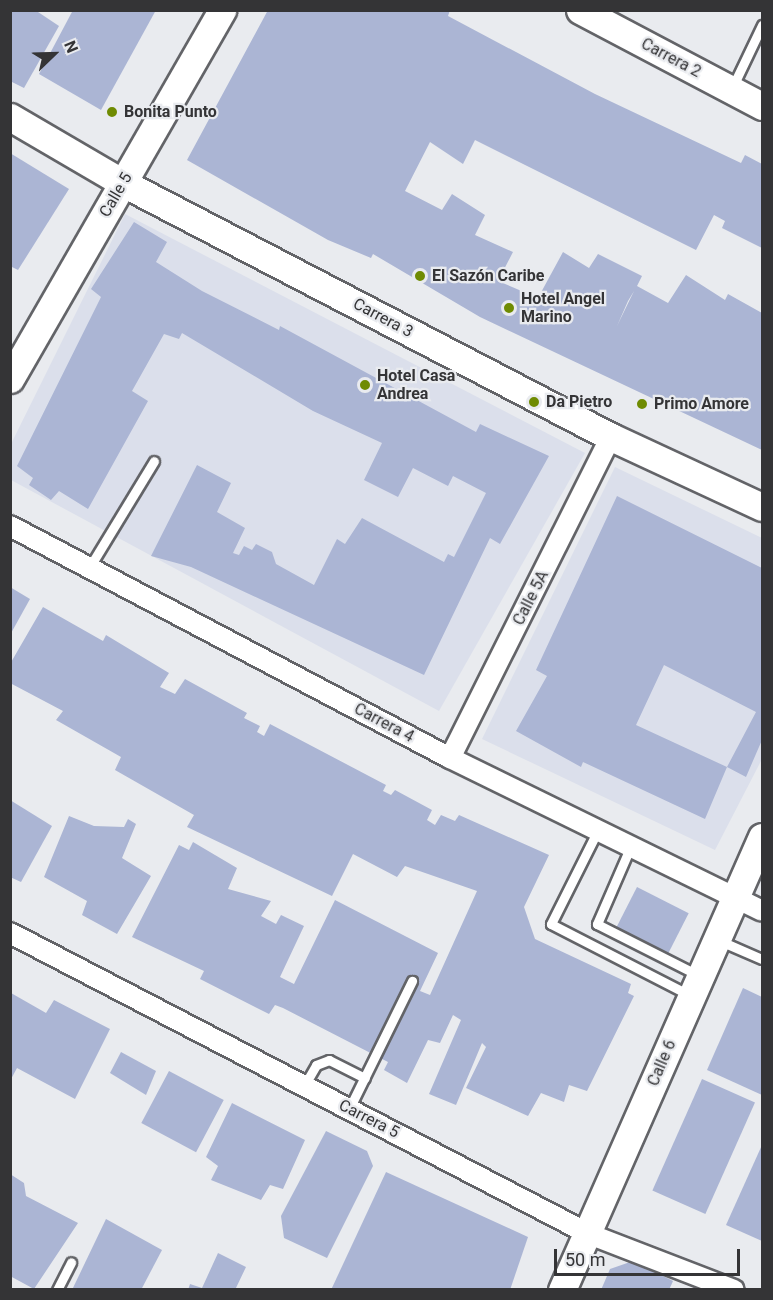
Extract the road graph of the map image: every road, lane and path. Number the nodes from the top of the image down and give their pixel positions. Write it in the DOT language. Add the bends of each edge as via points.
graph roads {
  1 [pos="222,10"];
  2 [pos="580,10"];
  3 [pos="762,25"];
  4 [pos="730,90"];
  5 [pos="762,106"];
  6 [pos="10,117"];
  7 [pos="123,183"];
  8 [pos="10,380"];
  9 [pos="611,437"];
  10 [pos="154,461"];
  11 [pos="762,507"];
  12 [pos="10,526"];
  13 [pos="89,568"];
  14 [pos="450,758"];
  15 [pos="597,832"];
  16 [pos="762,837"];
  17 [pos="630,848"];
  18 [pos="735,900"];
  19 [pos="762,911"];
  20 [pos="10,933"];
  21 [pos="717,940"];
  22 [pos="762,959"];
  23 [pos="412,981"];
  24 [pos="695,986"];
  25 [pos="364,1078"];
  26 [pos="304,1086"];
  27 [pos="349,1109"];
  28 [pos="588,1234"];
  29 [pos="71,1262"];
  30 [pos="57,1290"];
  31 [pos="562,1290"];
  32 [pos="734,1290"];
  1 -- 7 [label="main road, Calle 5"];
  2 -- 4 [label="main road, Carrera 2"];
  3 -- 4 [label="lane"];
  4 -- 5 [label="main road, Carrera 2"];
  6 -- 7 [label="main road, Carrera 3"];
  7 -- 8 [label="main road, Calle 5"];
  7 -- 9 [label="main road, Carrera 3"];
  9 -- 11 [label="main road, Carrera 3"];
  9 -- 14 [label="street, Calle 5A"];
  10 -- 13 [label="lane"];
  12 -- 13 [label="street, Carrera 4"];
  13 -- 14 [label="street, Carrera 4"];
  14 -- 15 [label="street, Carrera 4"];
  15 -- 17 [label="street, Carrera 4"];
  15 -- 24 [label="lane" via="551,924"];
  16 -- 18 [label="main road, Calle 6"];
  17 -- 18 [label="street, Carrera 4"];
  17 -- 24 [label="lane" via="597,924"];
  18 -- 19 [label="street, Carrera 4"];
  18 -- 21 [label="main road, Calle 6"];
  20 -- 26 [label="street, Carrera 5"];
  21 -- 22 [label="lane"];
  21 -- 24 [label="main road, Calle 6"];
  23 -- 25 [label="lane"];
  24 -- 28 [label="main road, Calle 6"];
  25 -- 26 [label="lane" via="330,1060 316,1065"];
  25 -- 27 [label="lane"];
  26 -- 27 [label="street, Carrera 5"];
  27 -- 28 [label="street, Carrera 5"];
  28 -- 31 [label="main road, Calle 6"];
  28 -- 32 [label="street, Carrera 5"];
  29 -- 30 [label="lane"];
}
